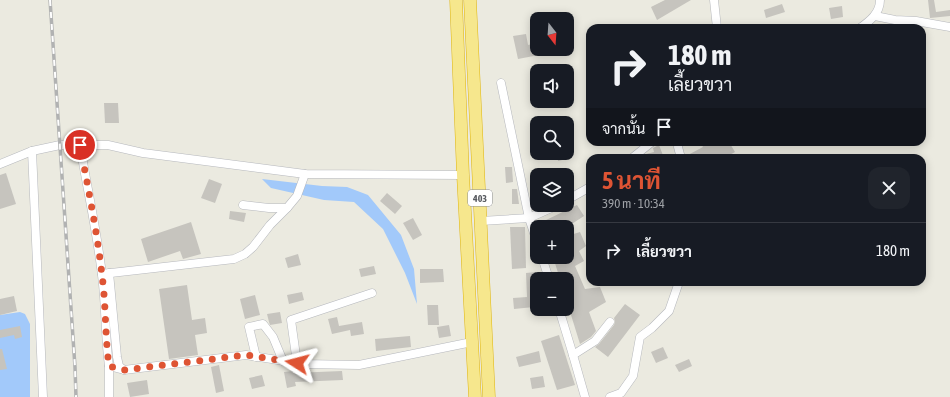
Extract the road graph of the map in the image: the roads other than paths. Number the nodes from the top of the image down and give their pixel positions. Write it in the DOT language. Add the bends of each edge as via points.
graph roads {
  1 [pos="456,0"];
  2 [pos="470,0"];
  3 [pos="714,0"];
  4 [pos="880,0"];
  5 [pos="875,16"];
  6 [pos="717,24"];
  7 [pos="866,24"];
  8 [pos="950,27"];
  9 [pos="501,83"];
  10 [pos="80,145"];
  11 [pos="647,146"];
  12 [pos="32,151"];
  13 [pos="637,154"];
  14 [pos="0,164"];
  15 [pos="463,175"];
  16 [pos="303,177"];
  17 [pos="586,189"];
  18 [pos="574,196"];
  19 [pos="243,205"];
  20 [pos="287,208"];
  21 [pos="542,212"];
  22 [pos="529,218"];
  23 [pos="481,221"];
  24 [pos="530,221"];
  25 [pos="106,274"];
  26 [pos="678,286"];
  27 [pos="372,293"];
  28 [pos="561,316"];
  29 [pos="610,322"];
  30 [pos="472,342"];
  31 [pos="574,355"];
  32 [pos="256,357"];
  33 [pos="283,361"];
  34 [pos="297,363"];
  35 [pos="109,366"];
  36 [pos="124,370"];
  37 [pos="43,397"];
  38 [pos="109,397"];
  39 [pos="475,397"];
  40 [pos="489,397"];
  41 [pos="585,397"];
  42 [pos="610,397"];
  1 -- 15 [label="highway, 403"];
  2 -- 23 [label="highway, 403"];
  3 -- 6 [label="street"];
  4 -- 5 [label="street"];
  5 -- 7 [label="street"];
  5 -- 8 [label="street"];
  9 -- 22 [label="street"];
  10 -- 12 [label="street" via="60,145"];
  10 -- 16 [label="street" via="108,145 143,153"];
  10 -- 25 [label="street"];
  11 -- 13 [label="street"];
  12 -- 14 [label="street"];
  12 -- 37 [label="street"];
  15 -- 16 [label="street"];
  15 -- 30 [label="highway, 403"];
  16 -- 20 [label="street" via="297,196"];
  17 -- 18 [label="street"];
  19 -- 20 [label="street"];
  20 -- 25 [label="street" via="254,247 234,259"];
  21 -- 22 [label="street"];
  22 -- 23 [label="street"];
  22 -- 24 [label="street"];
  23 -- 40 [label="highway, 403"];
  25 -- 35 [label="street" via="106,347"];
  25 -- 36 [label="street" via="117,357 119,366"];
  26 -- 42 [label="street" via="669,311 640,337 633,376 622,393"];
  27 -- 34 [label="street" via="291,320"];
  28 -- 31 [label="street"];
  29 -- 31 [label="street" via="598,338"];
  30 -- 34 [label="street" via="360,365"];
  30 -- 39 [label="highway, 403"];
  31 -- 41 [label="street"];
  32 -- 33 [label="street"];
  32 -- 33 [label="street" via="249,327 263,324 273,337"];
  32 -- 36 [label="street" via="246,355"];
  33 -- 34 [label="street"];
  35 -- 36 [label="street"];
  35 -- 38 [label="street"];
}
